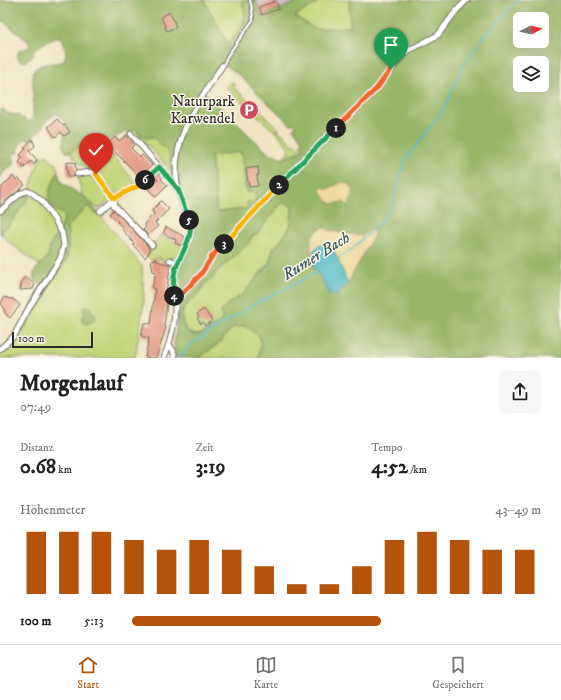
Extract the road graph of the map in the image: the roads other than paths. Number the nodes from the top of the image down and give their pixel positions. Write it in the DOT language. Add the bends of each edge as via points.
graph roads {
  1 [pos="250,0"];
  2 [pos="467,0"];
  3 [pos="222,66"];
  4 [pos="131,134"];
  5 [pos="159,167"];
  6 [pos="77,174"];
  7 [pos="178,189"];
  8 [pos="114,198"];
  9 [pos="0,211"];
  10 [pos="100,211"];
  11 [pos="152,245"];
  12 [pos="170,260"];
  13 [pos="178,263"];
  14 [pos="175,301"];
  15 [pos="169,345"];
  16 [pos="0,350"];
  17 [pos="164,358"];
  18 [pos="175,358"];
  1 -- 3 [label="lane" via="253,20"];
  2 -- 14 [label="street" via="438,36 404,53 377,88 307,156 213,255 201,274"];
  3 -- 7 [label="street" via="184,127 177,160"];
  4 -- 5 [label="street"];
  5 -- 7 [label="street"];
  5 -- 8 [label="street" via="138,186"];
  6 -- 8 [label="street" via="95,174"];
  7 -- 13 [label="street" via="191,232"];
  8 -- 10 [label="street"];
  8 -- 11 [label="street" via="114,205"];
  9 -- 16 [label="street" via="19,194 32,193 42,201 58,225 64,245 60,259 14,336"];
  12 -- 13 [label="street"];
  13 -- 14 [label="street" via="173,282"];
  14 -- 15 [label="street" via="175,324"];
  15 -- 17 [label="street"];
  15 -- 18 [label="street"];
}
